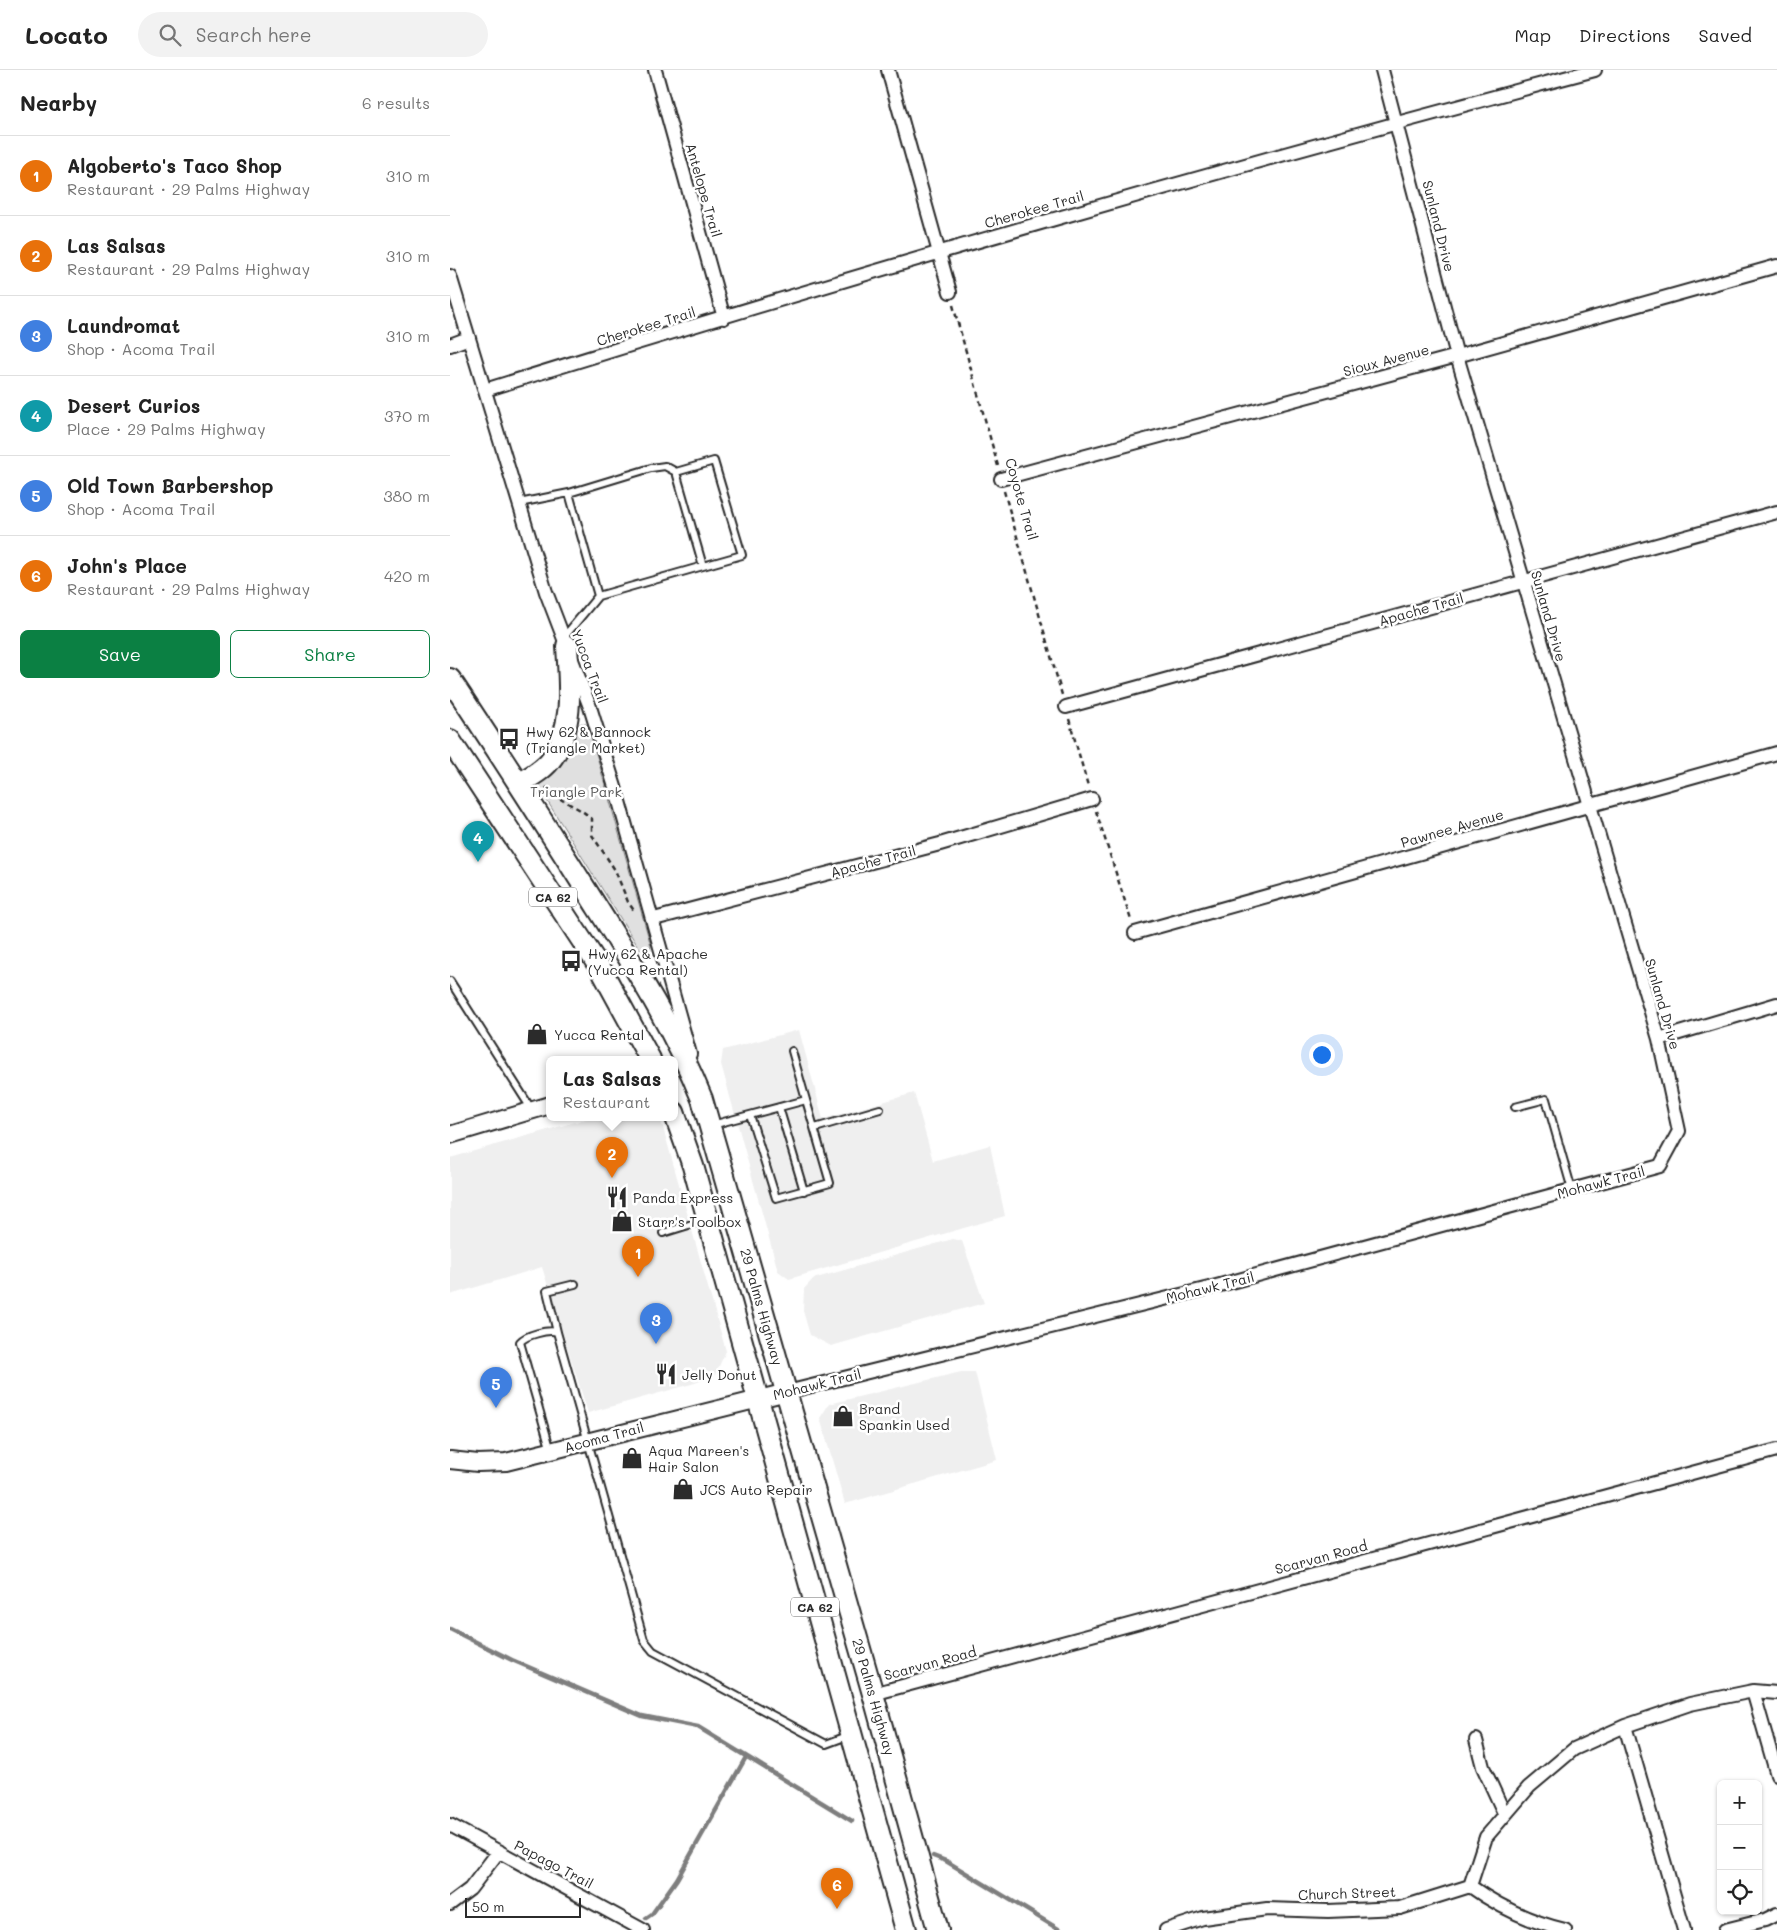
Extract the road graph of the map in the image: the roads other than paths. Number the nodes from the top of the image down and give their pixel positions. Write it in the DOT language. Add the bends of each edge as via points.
graph roads {
  1 [pos="655,70"];
  2 [pos="888,70"];
  3 [pos="1382,70"];
  4 [pos="1595,70"];
  5 [pos="1397,122"];
  6 [pos="938,251"];
  7 [pos="1777,266"];
  8 [pos="450,276"];
  9 [pos="950,292"];
  10 [pos="724,318"];
  11 [pos="469,338"];
  12 [pos="450,345"];
  13 [pos="1457,356"];
  14 [pos="485,390"];
  15 [pos="676,472"];
  16 [pos="1001,479"];
  17 [pos="569,493"];
  18 [pos="519,502"];
  19 [pos="1777,512"];
  20 [pos="703,566"];
  21 [pos="1524,580"];
  22 [pos="598,596"];
  23 [pos="565,642"];
  24 [pos="450,680"];
  25 [pos="1066,708"];
  26 [pos="450,740"];
  27 [pos="1777,753"];
  28 [pos="519,784"];
  29 [pos="1092,799"];
  30 [pos="1588,804"];
  31 [pos="652,914"];
  32 [pos="1135,933"];
  33 [pos="450,981"];
  34 [pos="1777,1004"];
  35 [pos="1659,1039"];
  36 [pos="792,1051"];
  37 [pos="648,1056"];
  38 [pos="702,1099"];
  39 [pos="806,1100"];
  40 [pos="546,1106"];
  41 [pos="780,1107"];
  42 [pos="1515,1107"];
  43 [pos="880,1109"];
  44 [pos="532,1110"];
  45 [pos="750,1115"];
  46 [pos="677,1121"];
  47 [pos="711,1126"];
  48 [pos="815,1128"];
  49 [pos="450,1135"];
  50 [pos="1660,1166"];
  51 [pos="1572,1190"];
  52 [pos="804,1191"];
  53 [pos="708,1220"];
  54 [pos="663,1233"];
  55 [pos="575,1284"];
  56 [pos="557,1332"];
  57 [pos="787,1392"];
  58 [pos="757,1399"];
  59 [pos="588,1440"];
  60 [pos="1777,1450"];
  61 [pos="551,1451"];
  62 [pos="450,1460"];
  63 [pos="1753,1691"];
  64 [pos="1777,1693"];
  65 [pos="873,1694"];
  66 [pos="1625,1726"];
  67 [pos="851,1735"];
  68 [pos="1476,1740"];
  69 [pos="1777,1775"];
  70 [pos="1504,1815"];
  71 [pos="450,1825"];
  72 [pos="498,1851"];
  73 [pos="1470,1886"];
  74 [pos="450,1904"];
  75 [pos="1777,1914"];
  76 [pos="1547,1928"];
  77 [pos="643,1930"];
  78 [pos="906,1930"];
  79 [pos="938,1930"];
  80 [pos="1166,1930"];
  81 [pos="1565,1930"];
  82 [pos="1684,1930"];
  83 [pos="1725,1930"];
  1 -- 10 [label="street, Antelope Trail"];
  2 -- 6 [label="street"];
  3 -- 5 [label="street, Sunland Drive"];
  4 -- 5 [label="street, Cherokee Trail"];
  5 -- 6 [label="street, Cherokee Trail"];
  5 -- 13 [label="street, Sunland Drive"];
  6 -- 9 [label="street"];
  6 -- 10 [label="street, Cherokee Trail"];
  7 -- 13 [label="street, Sioux Avenue"];
  8 -- 11 [label="street, Yucca Trail"];
  10 -- 14 [label="street, Cherokee Trail"];
  11 -- 12 [label="street"];
  11 -- 14 [label="street, Yucca Trail"];
  13 -- 16 [label="street, Sioux Avenue"];
  13 -- 21 [label="street, Sunland Drive"];
  14 -- 18 [label="street, Yucca Trail"];
  15 -- 17 [label="lane" via="666,466 651,468"];
  15 -- 20 [label="lane"];
  15 -- 20 [label="lane" via="714,461 742,555"];
  17 -- 18 [label="lane"];
  17 -- 22 [label="lane"];
  18 -- 23 [label="street, Yucca Trail"];
  19 -- 21 [label="street, Apache Trail"];
  20 -- 22 [label="lane"];
  21 -- 25 [label="street, Apache Trail"];
  21 -- 30 [label="street, Sunland Drive"];
  22 -- 23 [label="lane"];
  23 -- 28 [label="main road" via="570,707 552,758"];
  23 -- 31 [label="street, Yucca Trail" via="593,716"];
  24 -- 28 [label="main road, 29 Palms Highway / CA 62"];
  26 -- 37 [label="main road, CA 62" via="602,971"];
  27 -- 30 [label="street, Pawnee Avenue"];
  28 -- 38 [label="main road, 29 Palms Highway / CA 62" via="650,992 685,1057"];
  29 -- 31 [label="street, Apache Trail" via="940,844"];
  30 -- 32 [label="street, Pawnee Avenue"];
  30 -- 35 [label="street, Sunland Drive"];
  31 -- 38 [label="street, Yucca Trail"];
  33 -- 44 [label="lane"];
  34 -- 35 [label="street"];
  35 -- 50 [label="street, Sunland Drive" via="1679,1131"];
  36 -- 39 [label="lane"];
  38 -- 47 [label="main road, 29 Palms Highway / CA 62"];
  39 -- 41 [label="lane"];
  39 -- 48 [label="lane"];
  40 -- 44 [label="street"];
  41 -- 45 [label="lane"];
  41 -- 52 [label="lane"];
  42 -- 51 [label="lane" via="1546,1099"];
  43 -- 48 [label="lane"];
  44 -- 49 [label="street"];
  45 -- 47 [label="lane"];
  45 -- 52 [label="lane" via="776,1198"];
  46 -- 53 [label="main road, 29 Palms Highway / CA 62"];
  47 -- 57 [label="main road, 29 Palms Highway / CA 62"];
  48 -- 52 [label="lane" via="830,1183"];
  50 -- 51 [label="street, Mohawk Trail"];
  51 -- 57 [label="street, Mohawk Trail" via="1209,1288"];
  53 -- 54 [label="lane"];
  53 -- 58 [label="main road, 29 Palms Highway / CA 62"];
  55 -- 56 [label="lane" via="548,1291"];
  56 -- 59 [label="lane"];
  56 -- 61 [label="lane" via="552,1330 520,1342"];
  57 -- 58 [label="street, Mohawk Trail"];
  57 -- 65 [label="main road, 29 Palms Highway / CA 62"];
  58 -- 59 [label="street, Acoma Trail"];
  58 -- 67 [label="main road, 29 Palms Highway / CA 62"];
  59 -- 61 [label="street, Acoma Trail"];
  59 -- 67 [label="lane" via="644,1640 653,1651 826,1744"];
  60 -- 65 [label="street, Scarvan Road"];
  61 -- 62 [label="street, Acoma Trail" via="506,1462"];
  63 -- 64 [label="street"];
  63 -- 66 [label="street" via="1690,1704"];
  63 -- 69 [label="street"];
  65 -- 79 [label="main road, 29 Palms Highway / CA 62"];
  66 -- 70 [label="street" via="1574,1748 1529,1787"];
  66 -- 82 [label="street"];
  67 -- 78 [label="main road, 29 Palms Highway / CA 62"];
  68 -- 70 [label="street"];
  70 -- 73 [label="street" via="1486,1837"];
  71 -- 72 [label="street, Papago Trail"];
  72 -- 74 [label="street" via="470,1889"];
  72 -- 77 [label="street, Papago Trail"];
  73 -- 76 [label="street" via="1494,1904"];
  73 -- 80 [label="street, Church Street" via="1400,1908 1267,1909 1203,1918"];
  75 -- 83 [label="street"];
  76 -- 81 [label="street"];
}
